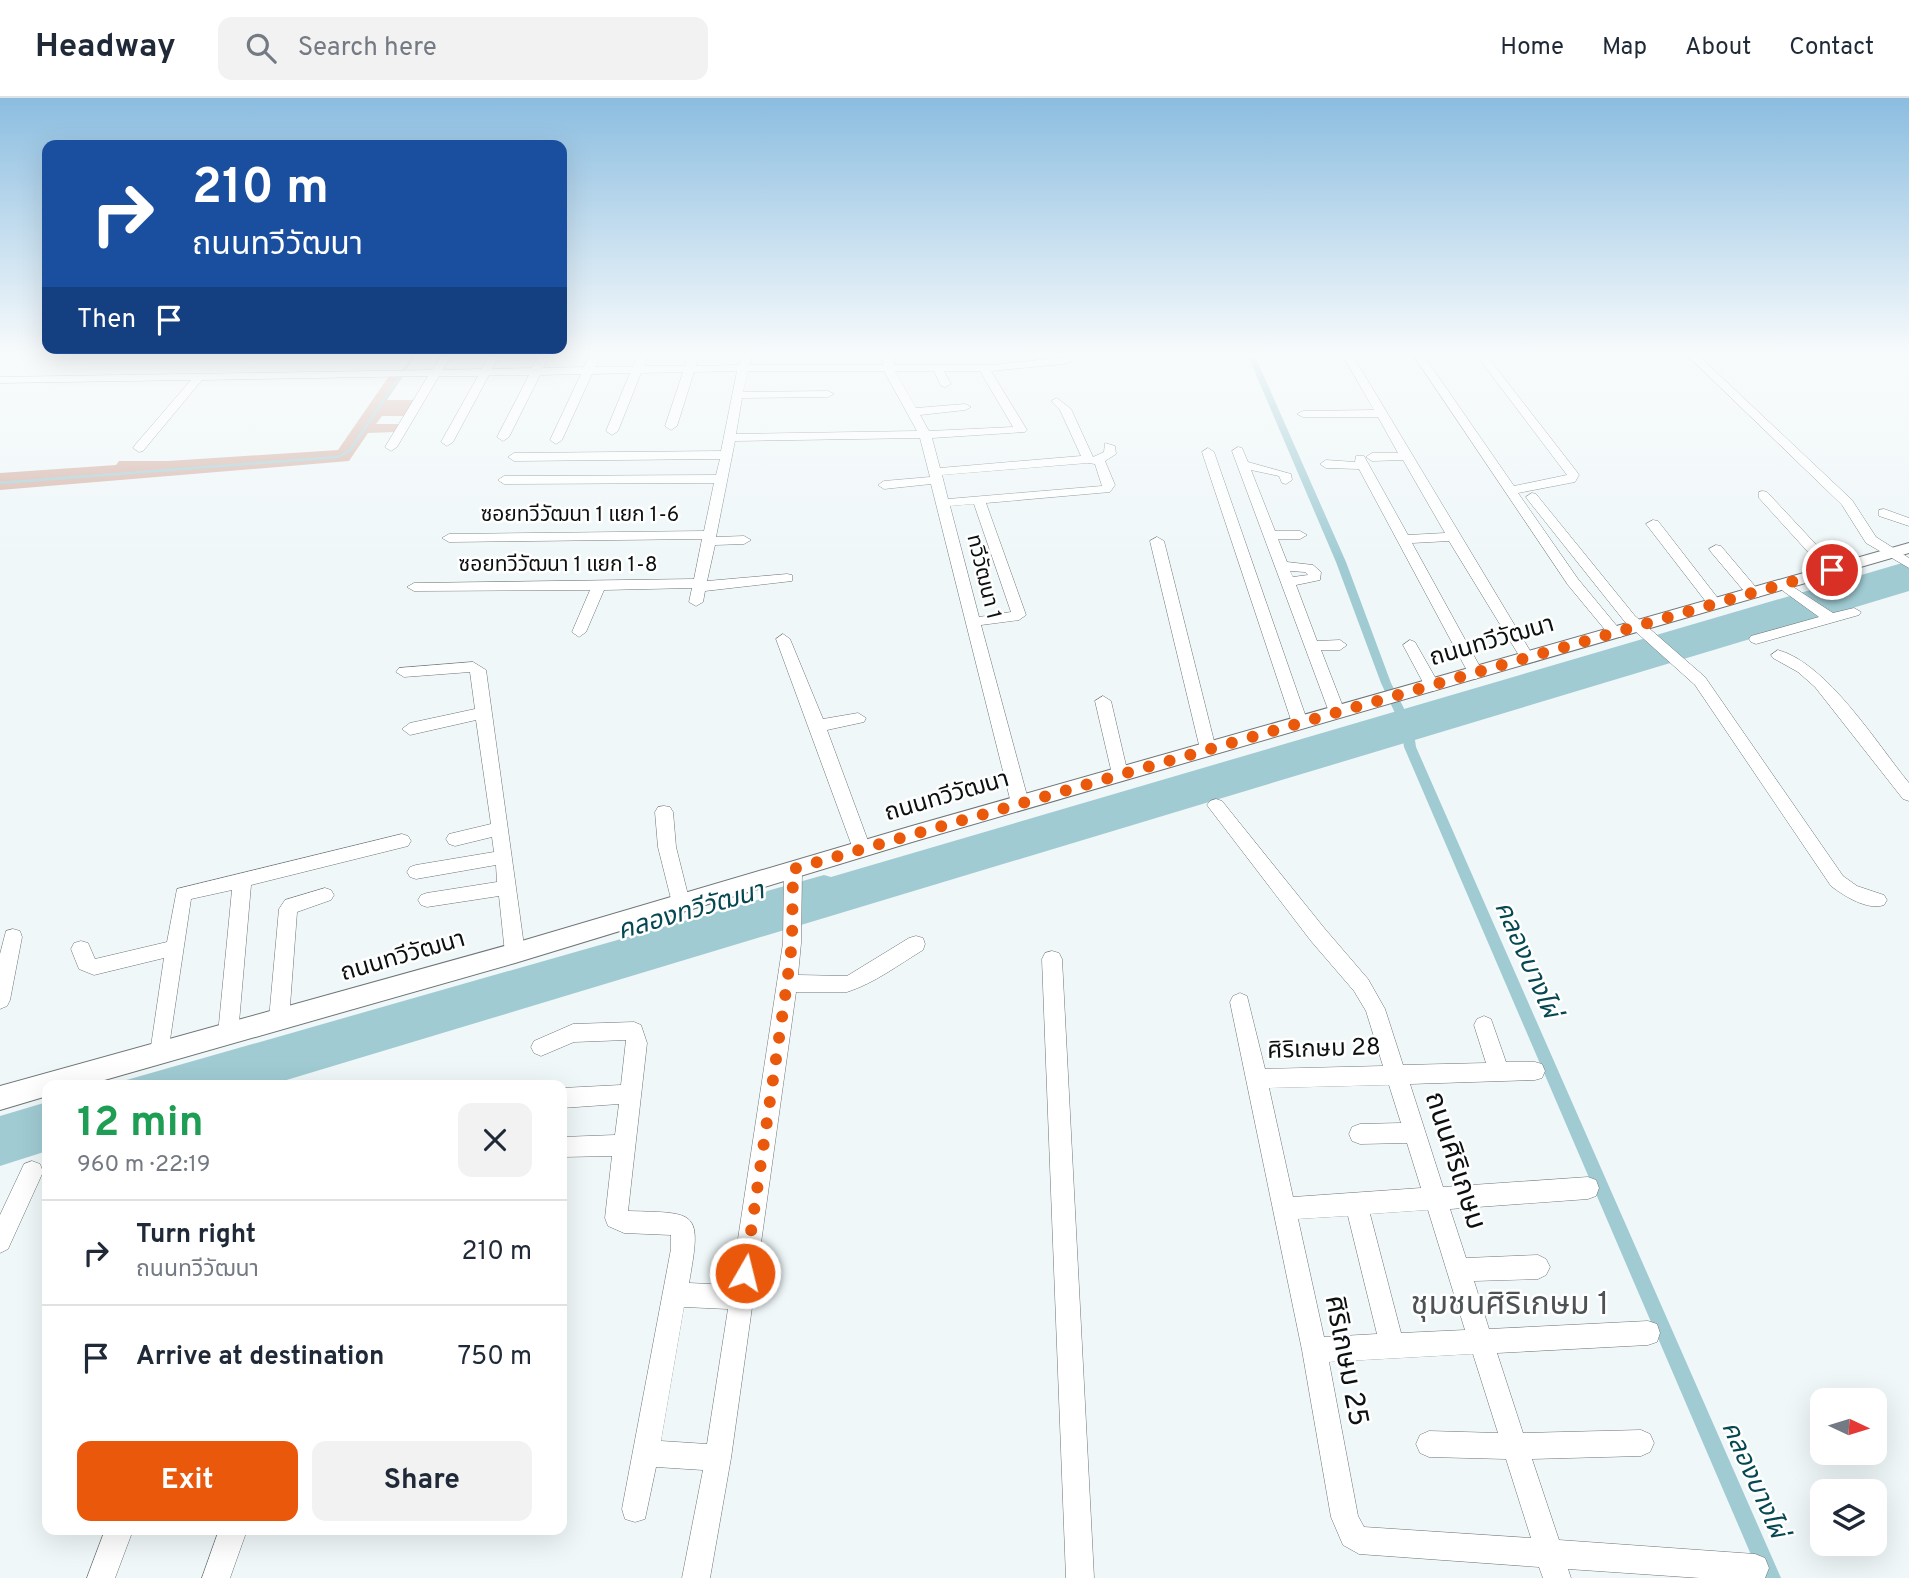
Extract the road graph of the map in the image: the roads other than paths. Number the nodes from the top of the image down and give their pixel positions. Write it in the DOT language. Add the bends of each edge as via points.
graph roads {
  1 [pos="159,425"];
  2 [pos="404,425"];
  3 [pos="456,425"];
  4 [pos="509,425"];
  5 [pos="563,425"];
  6 [pos="614,425"];
  7 [pos="732,425"];
  8 [pos="920,425"];
  9 [pos="1020,425"];
  10 [pos="1074,425"];
  11 [pos="1389,425"];
  12 [pos="1467,425"];
  13 [pos="1535,425"];
  14 [pos="1765,425"];
  15 [pos="612,431"];
  16 [pos="925,435"];
  17 [pos="503,437"];
  18 [pos="730,438"];
  19 [pos="556,440"];
  20 [pos="447,442"];
  21 [pos="1109,446"];
  22 [pos="391,447"];
  23 [pos="139,448"];
  24 [pos="1208,452"];
  25 [pos="726,455"];
  26 [pos="1408,456"];
  27 [pos="514,457"];
  28 [pos="1093,460"];
  29 [pos="1366,461"];
  30 [pos="1326,464"];
  31 [pos="936,476"];
  32 [pos="722,479"];
  33 [pos="504,480"];
  34 [pos="1286,480"];
  35 [pos="884,485"];
  36 [pos="1512,489"];
  37 [pos="1763,495"];
  38 [pos="1532,497"];
  39 [pos="979,500"];
  40 [pos="943,503"];
  41 [pos="1884,513"];
  42 [pos="1909,522"];
  43 [pos="1653,524"];
  44 [pos="1270,535"];
  45 [pos="1300,535"];
  46 [pos="1453,535"];
  47 [pos="449,538"];
  48 [pos="711,538"];
  49 [pos="1404,539"];
  50 [pos="744,540"];
  51 [pos="1157,541"];
  52 [pos="1909,548"];
  53 [pos="1716,549"];
  54 [pos="1889,554"];
  55 [pos="1909,564"];
  56 [pos="1281,566"];
  57 [pos="1832,570"];
  58 [pos="787,578"];
  59 [pos="1287,582"];
  60 [pos="599,586"];
  61 [pos="414,587"];
  62 [pos="1789,588"];
  63 [pos="699,591"];
  64 [pos="1754,594"];
  65 [pos="1715,604"];
  66 [pos="1854,612"];
  67 [pos="1830,619"];
  68 [pos="973,622"];
  69 [pos="1637,627"];
  70 [pos="579,632"];
  71 [pos="1611,635"];
  72 [pos="783,639"];
  73 [pos="1756,639"];
  74 [pos="1340,645"];
  75 [pos="1410,645"];
  76 [pos="1310,646"];
  77 [pos="1777,655"];
  78 [pos="1528,659"];
  79 [pos="404,672"];
  80 [pos="1476,674"];
  81 [pos="1432,686"];
  82 [pos="1103,701"];
  83 [pos="1337,712"];
  84 [pos="483,713"];
  85 [pos="858,718"];
  86 [pos="1300,723"];
  87 [pos="818,726"];
  88 [pos="410,729"];
  89 [pos="1208,749"];
  90 [pos="1120,774"];
  91 [pos="1909,795"];
  92 [pos="1020,803"];
  93 [pos="1216,805"];
  94 [pos="664,812"];
  95 [pos="500,829"];
  96 [pos="455,838"];
  97 [pos="402,841"];
  98 [pos="862,849"];
  99 [pos="503,857"];
  100 [pos="416,872"];
  101 [pos="794,877"];
  102 [pos="242,880"];
  103 [pos="506,888"];
  104 [pos="325,895"];
  105 [pos="427,900"];
  106 [pos="1878,900"];
  107 [pos="681,903"];
  108 [pos="13,937"];
  109 [pos="916,944"];
  110 [pos="81,948"];
  111 [pos="173,948"];
  112 [pos="515,953"];
  113 [pos="1052,958"];
  114 [pos="787,983"];
  115 [pos="0,1000"];
  116 [pos="1240,1002"];
  117 [pos="279,1019"];
  118 [pos="1485,1025"];
  119 [pos="228,1034"];
  120 [pos="541,1047"];
  121 [pos="160,1053"];
  122 [pos="1535,1071"];
  123 [pos="1499,1072"];
  124 [pos="1395,1074"];
  125 [pos="1256,1079"];
  126 [pos="64,1080"];
  127 [pos="42,1086"];
  128 [pos="631,1094"];
  129 [pos="0,1098"];
  130 [pos="567,1098"];
  131 [pos="1413,1132"];
  132 [pos="1360,1135"];
  133 [pos="625,1145"];
  134 [pos="567,1147"];
  135 [pos="32,1172"];
  136 [pos="1588,1188"];
  137 [pos="1434,1198"];
  138 [pos="1356,1205"];
  139 [pos="1283,1209"];
  140 [pos="0,1241"];
  141 [pos="1538,1267"];
  142 [pos="1457,1270"];
  143 [pos="674,1294"];
  144 [pos="741,1298"];
  145 [pos="1648,1333"];
  146 [pos="1482,1342"];
  147 [pos="1392,1347"];
  148 [pos="1314,1350"];
  149 [pos="1641,1443"];
  150 [pos="1429,1444"];
  151 [pos="1515,1447"];
  152 [pos="645,1453"];
  153 [pos="718,1458"];
  154 [pos="635,1509"];
  155 [pos="117,1535"];
  156 [pos="231,1535"];
  157 [pos="1554,1566"];
  158 [pos="1755,1568"];
  159 [pos="101,1578"];
  160 [pos="216,1578"];
  161 [pos="696,1578"];
  162 [pos="1080,1578"];
  1 -- 23 [label="street"];
  2 -- 22 [label="street"];
  3 -- 20 [label="street"];
  4 -- 17 [label="street"];
  5 -- 19 [label="street"];
  6 -- 15 [label="street"];
  7 -- 18 [label="street"];
  8 -- 16 [label="street, ทวีวัฒนา 1"];
  9 -- 16 [label="street" via="1024,431"];
  10 -- 28 [label="street"];
  11 -- 26 [label="street"];
  12 -- 36 [label="street"];
  13 -- 36 [label="street" via="1573,475"];
  14 -- 54 [label="street" via="1847,503 1871,540"];
  16 -- 18 [label="street"];
  16 -- 31 [label="street, ทวีวัฒนา 1"];
  18 -- 25 [label="street"];
  21 -- 28 [label="street" via="1110,454"];
  24 -- 86 [label="street"];
  25 -- 27 [label="street"];
  25 -- 32 [label="street"];
  26 -- 29 [label="street"];
  26 -- 46 [label="street"];
  28 -- 31 [label="street"];
  28 -- 39 [label="street" via="1107,480 1106,489"];
  29 -- 30 [label="street"];
  29 -- 49 [label="street"];
  31 -- 35 [label="street"];
  31 -- 40 [label="street, ทวีวัฒนา 1"];
  32 -- 33 [label="street"];
  32 -- 48 [label="street"];
  34 -- 44 [label="street" via="1285,474 1241,458"];
  36 -- 71 [label="street" via="1573,583 1585,615"];
  37 -- 57 [label="street"];
  38 -- 69 [label="street"];
  39 -- 40 [label="street"];
  39 -- 68 [label="street" via="1018,615"];
  40 -- 68 [label="street, ทวีวัฒนา 1"];
  41 -- 42 [label="street"];
  43 -- 65 [label="street"];
  44 -- 45 [label="street"];
  44 -- 56 [label="street"];
  46 -- 49 [label="street"];
  46 -- 78 [label="street"];
  47 -- 48 [label="street, ซอยทวีวัฒนา 1 แยก 1-6"];
  48 -- 50 [label="street, ซอยทวีวัฒนา 1 แยก 1-6"];
  48 -- 63 [label="street"];
  49 -- 80 [label="street"];
  51 -- 89 [label="street"];
  52 -- 54 [label="main road, ถนนทวีวัฒนา"];
  53 -- 64 [label="street"];
  54 -- 55 [label="street"];
  54 -- 57 [label="main road, ถนนทวีวัฒนา"];
  56 -- 59 [label="street"];
  56 -- 59 [label="street" via="1314,572 1311,581"];
  57 -- 62 [label="main road, ถนนทวีวัฒนา"];
  58 -- 63 [label="street, ซอยทวีวัฒนา 1 แยก 1-8"];
  59 -- 76 [label="street"];
  60 -- 61 [label="street, ซอยทวีวัฒนา 1 แยก 1-8"];
  60 -- 63 [label="street, ซอยทวีวัฒนา 1 แยก 1-8"];
  60 -- 70 [label="street"];
  62 -- 64 [label="main road, ถนนทวีวัฒนา"];
  62 -- 67 [label="street"];
  64 -- 65 [label="main road, ถนนทวีวัฒนา"];
  65 -- 69 [label="main road, ถนนทวีวัฒนา"];
  66 -- 67 [label="street"];
  67 -- 73 [label="street"];
  68 -- 92 [label="street, ทวีวัฒนา 1"];
  69 -- 71 [label="main road, ถนนทวีวัฒนา"];
  69 -- 106 [label="street" via="1693,674 1720,708 1837,881"];
  71 -- 78 [label="main road, ถนนทวีวัฒนา"];
  72 -- 87 [label="street"];
  74 -- 76 [label="street"];
  75 -- 81 [label="street"];
  76 -- 83 [label="street"];
  77 -- 91 [label="street" via="1821,682"];
  78 -- 80 [label="main road, ถนนทวีวัฒนา"];
  79 -- 84 [label="street" via="473,667 478,670"];
  80 -- 81 [label="main road, ถนนทวีวัฒนา"];
  81 -- 83 [label="main road, ถนนทวีวัฒนา"];
  82 -- 90 [label="street"];
  83 -- 86 [label="main road, ถนนทวีวัฒนา"];
  84 -- 88 [label="street"];
  84 -- 95 [label="street"];
  85 -- 87 [label="street"];
  86 -- 89 [label="main road, ถนนทวีวัฒนา"];
  87 -- 98 [label="street"];
  89 -- 90 [label="main road, ถนนทวีวัฒนา"];
  90 -- 92 [label="main road, ถนนทวีวัฒนา"];
  92 -- 98 [label="main road, ถนนทวีวัฒนา"];
  93 -- 124 [label="street, ถนนศิริเกษม" via="1368,996"];
  94 -- 107 [label="street"];
  95 -- 96 [label="street"];
  95 -- 99 [label="street"];
  97 -- 102 [label="street"];
  98 -- 101 [label="main road, ถนนทวีวัฒนา"];
  99 -- 100 [label="street"];
  99 -- 103 [label="street"];
  101 -- 107 [label="main road, ถนนทวีวัฒนา"];
  101 -- 114 [label="street"];
  102 -- 111 [label="street" via="183,894"];
  102 -- 119 [label="street"];
  103 -- 105 [label="street"];
  103 -- 112 [label="street"];
  104 -- 117 [label="street" via="288,909"];
  107 -- 112 [label="main road, ถนนทวีวัฒนา"];
  108 -- 115 [label="street"];
  109 -- 114 [label="street" via="847,984"];
  110 -- 111 [label="street" via="86,963 94,967"];
  111 -- 121 [label="street"];
  112 -- 117 [label="main road, ถนนทวีวัฒนา"];
  113 -- 162 [label="street"];
  114 -- 144 [label="street"];
  116 -- 125 [label="street, ศิริเกษม 25"];
  117 -- 119 [label="main road, ถนนทวีวัฒนา"];
  118 -- 123 [label="street"];
  119 -- 121 [label="main road, ถนนทวีวัฒนา"];
  120 -- 128 [label="street" via="573,1033 634,1031 638,1043"];
  121 -- 126 [label="main road, ถนนทวีวัฒนา"];
  122 -- 123 [label="street, ศิริเกษม 28"];
  123 -- 124 [label="street, ศิริเกษม 28"];
  124 -- 125 [label="street, ศิริเกษม 28"];
  124 -- 131 [label="street, ถนนศิริเกษม"];
  125 -- 139 [label="street, ศิริเกษม 25"];
  127 -- 129 [label="main road, ถนนทวีวัฒนา"];
  128 -- 130 [label="street"];
  128 -- 133 [label="street"];
  131 -- 132 [label="street"];
  131 -- 137 [label="street, ถนนศิริเกษม"];
  133 -- 134 [label="street"];
  133 -- 143 [label="street" via="615,1218 678,1224 683,1229"];
  135 -- 140 [label="street"];
  136 -- 137 [label="street"];
  137 -- 138 [label="street"];
  137 -- 142 [label="street, ถนนศิริเกษม"];
  138 -- 139 [label="street"];
  138 -- 147 [label="street"];
  139 -- 148 [label="street, ศิริเกษม 25"];
  141 -- 142 [label="street"];
  142 -- 146 [label="street, ถนนศิริเกษม"];
  143 -- 144 [label="street"];
  143 -- 152 [label="street"];
  144 -- 153 [label="street"];
  145 -- 146 [label="street"];
  146 -- 147 [label="street"];
  146 -- 151 [label="street, ถนนศิริเกษม"];
  147 -- 148 [label="street"];
  148 -- 157 [label="street, ศิริเกษม 25" via="1345,1517 1353,1535 1359,1540"];
  149 -- 151 [label="street"];
  150 -- 151 [label="street"];
  151 -- 157 [label="street, ถนนศิริเกษม"];
  152 -- 153 [label="street"];
  152 -- 154 [label="street"];
  153 -- 161 [label="street"];
  155 -- 159 [label="street"];
  156 -- 160 [label="street"];
  157 -- 158 [label="street"];
}
